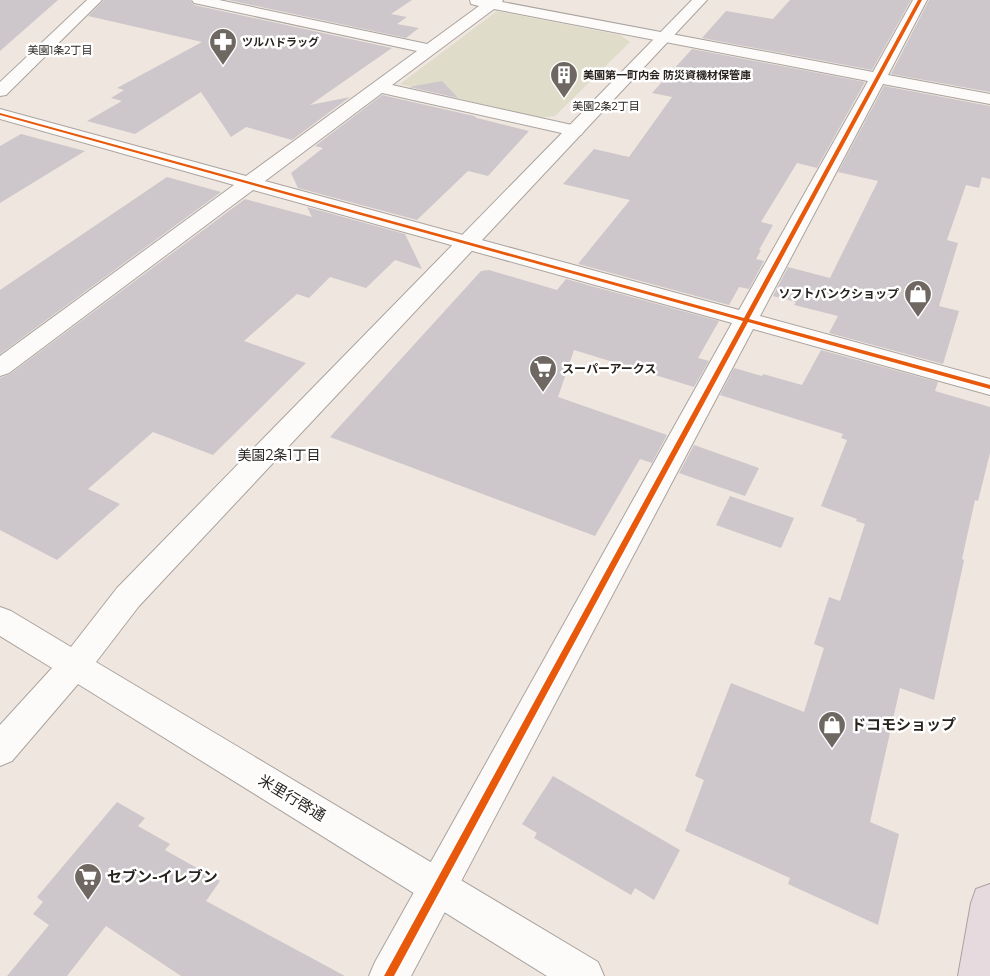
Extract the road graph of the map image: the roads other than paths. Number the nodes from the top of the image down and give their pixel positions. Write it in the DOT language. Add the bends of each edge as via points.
graph roads {
  1 [pos="95,0"];
  2 [pos="200,0"];
  3 [pos="700,0"];
  4 [pos="920,0"];
  5 [pos="487,1"];
  6 [pos="665,36"];
  7 [pos="430,49"];
  8 [pos="877,77"];
  9 [pos="378,87"];
  10 [pos="0,91"];
  11 [pos="990,99"];
  12 [pos="0,114"];
  13 [pos="575,131"];
  14 [pos="248,182"];
  15 [pos="468,243"];
  16 [pos="746,320"];
  17 [pos="0,368"];
  18 [pos="990,387"];
  19 [pos="0,620"];
  20 [pos="75,665"];
  21 [pos="0,750"];
  22 [pos="439,886"];
  23 [pos="990,903"];
  24 [pos="389,976"];
  25 [pos="584,976"];
  26 [pos="978,976"];
  1 -- 10 [label="street"];
  2 -- 7 [label="street"];
  3 -- 6 [label="street"];
  4 -- 8 [label="street"];
  5 -- 6 [label="street"];
  5 -- 7 [label="street"];
  6 -- 8 [label="street"];
  6 -- 13 [label="street"];
  7 -- 9 [label="street"];
  8 -- 11 [label="street"];
  8 -- 16 [label="street"];
  9 -- 13 [label="street"];
  9 -- 14 [label="street"];
  12 -- 14 [label="street"];
  13 -- 15 [label="street"];
  14 -- 15 [label="street"];
  14 -- 17 [label="street"];
  15 -- 16 [label="street"];
  15 -- 20 [label="street" via="128,597"];
  16 -- 18 [label="street"];
  16 -- 22 [label="street"];
  19 -- 20 [label="street, 米里行啓通"];
  20 -- 21 [label="street"];
  20 -- 22 [label="street, 米里行啓通"];
  22 -- 24 [label="street"];
  22 -- 25 [label="street, 米里行啓通"];
  23 -- 26 [label="highway"];
}
